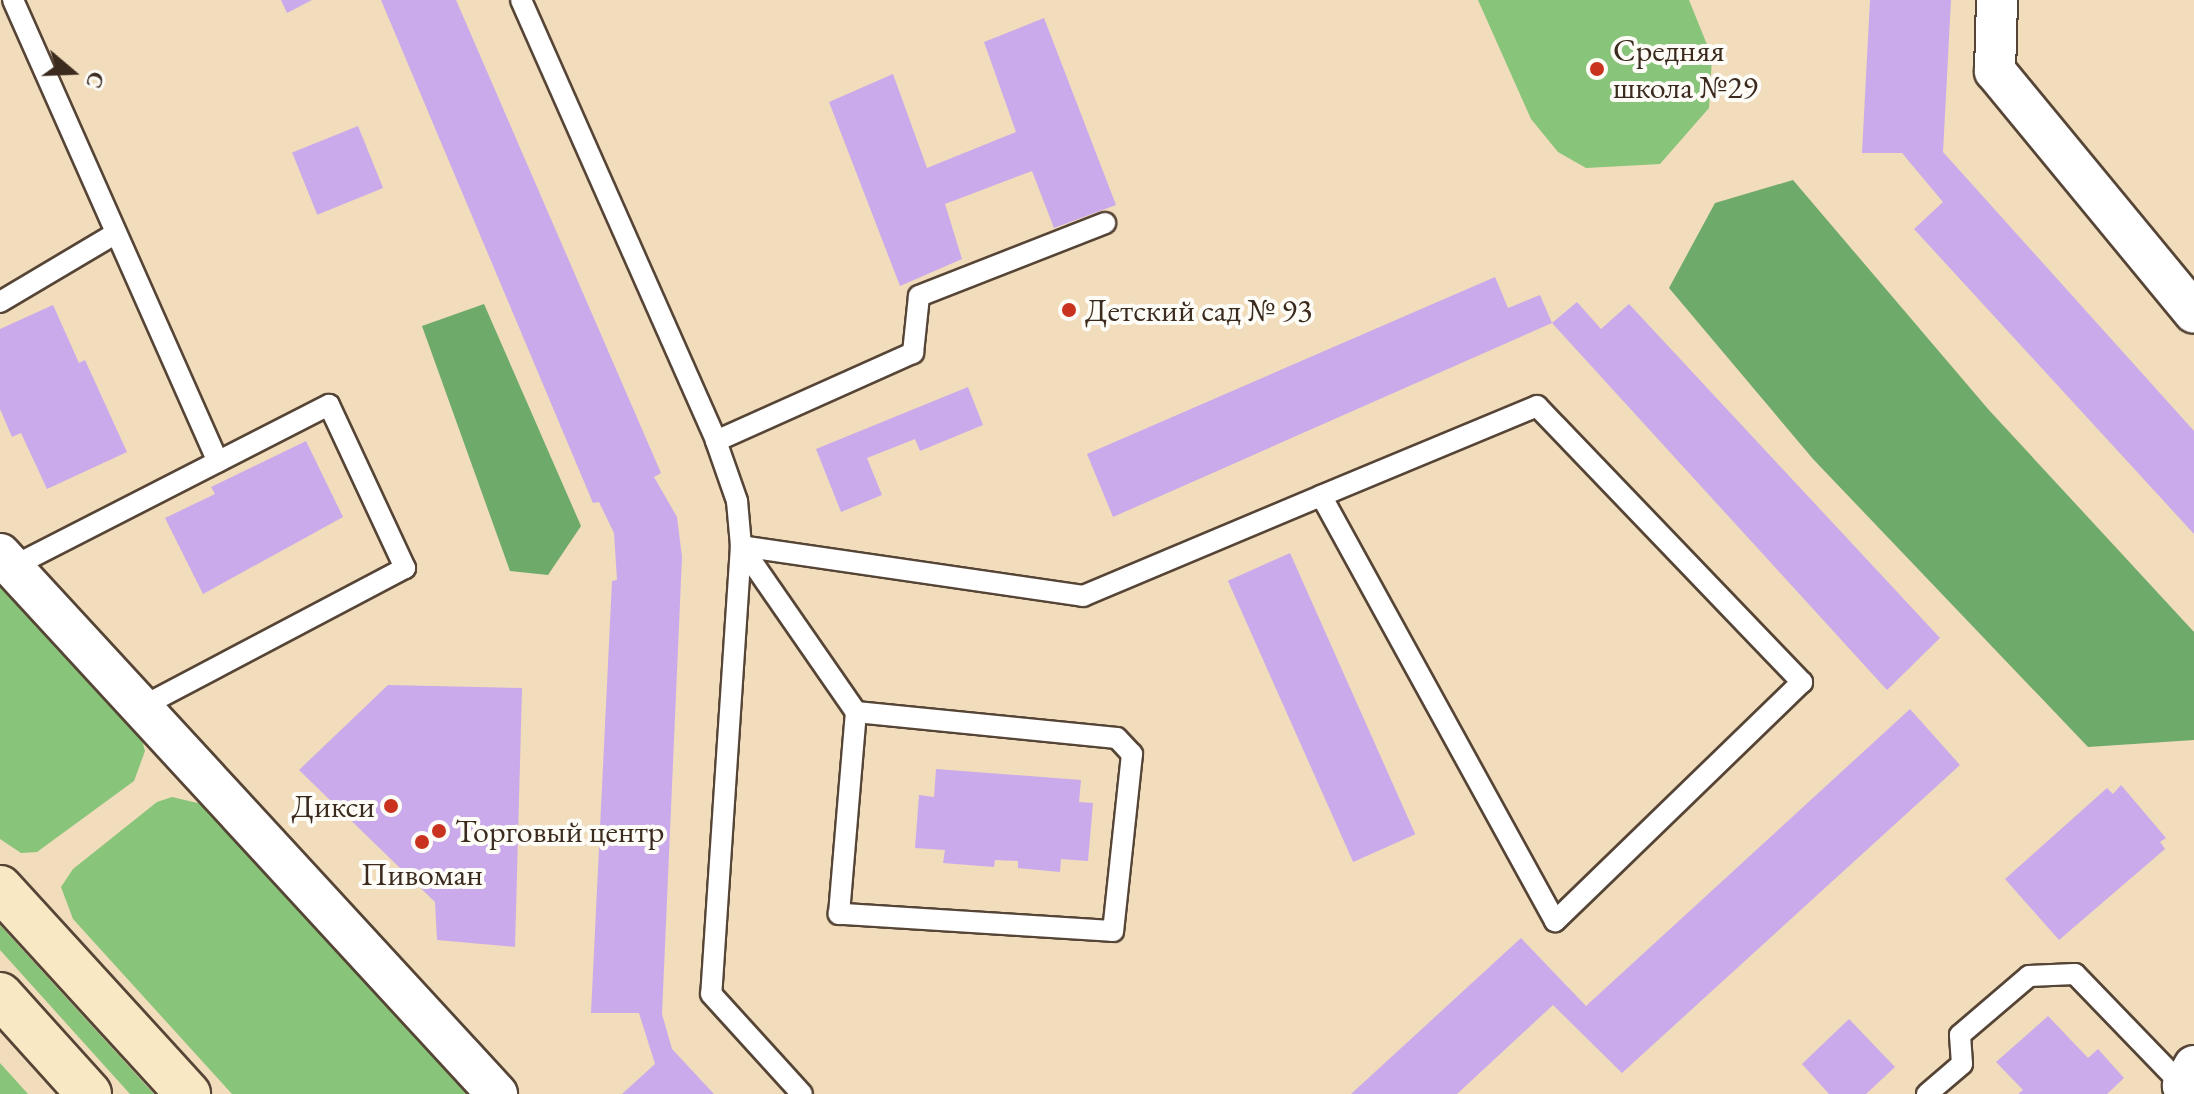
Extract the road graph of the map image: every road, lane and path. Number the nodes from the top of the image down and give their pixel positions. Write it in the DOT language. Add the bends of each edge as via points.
graph roads {
  1 [pos="13,0"];
  2 [pos="521,0"];
  3 [pos="1997,0"];
  4 [pos="1105,223"];
  5 [pos="116,233"];
  6 [pos="0,302"];
  7 [pos="2194,312"];
  8 [pos="716,441"];
  9 [pos="218,462"];
  10 [pos="1321,496"];
  11 [pos="741,546"];
  12 [pos="6,560"];
  13 [pos="141,707"];
  14 [pos="856,712"];
  15 [pos="0,888"];
  16 [pos="0,995"];
  17 [pos="2189,1082"];
  18 [pos="89,1094"];
  19 [pos="188,1094"];
  20 [pos="497,1094"];
  21 [pos="802,1094"];
  22 [pos="1927,1094"];
  1 -- 5 [label="lane"];
  2 -- 8 [label="lane"];
  3 -- 7 [label="street" via="1995,71"];
  4 -- 8 [label="lane" via="919,296 913,353"];
  5 -- 6 [label="lane"];
  5 -- 9 [label="lane"];
  8 -- 11 [label="lane" via="737,501"];
  9 -- 12 [label="lane"];
  9 -- 13 [label="lane" via="329,405 405,568"];
  10 -- 10 [label="lane" via="1537,406 1802,682 1555,921"];
  10 -- 11 [label="lane" via="1083,596"];
  11 -- 14 [label="lane"];
  11 -- 21 [label="lane" via="711,994"];
  12 -- 13 [label="street"];
  13 -- 20 [label="street"];
  14 -- 14 [label="lane" via="1117,738 1132,754 1113,931 839,914"];
  15 -- 19 [label="main road"];
  16 -- 18 [label="main road"];
  17 -- 22 [label="lane" via="2075,974 2029,976 1960,1035 1962,1064"];
}
